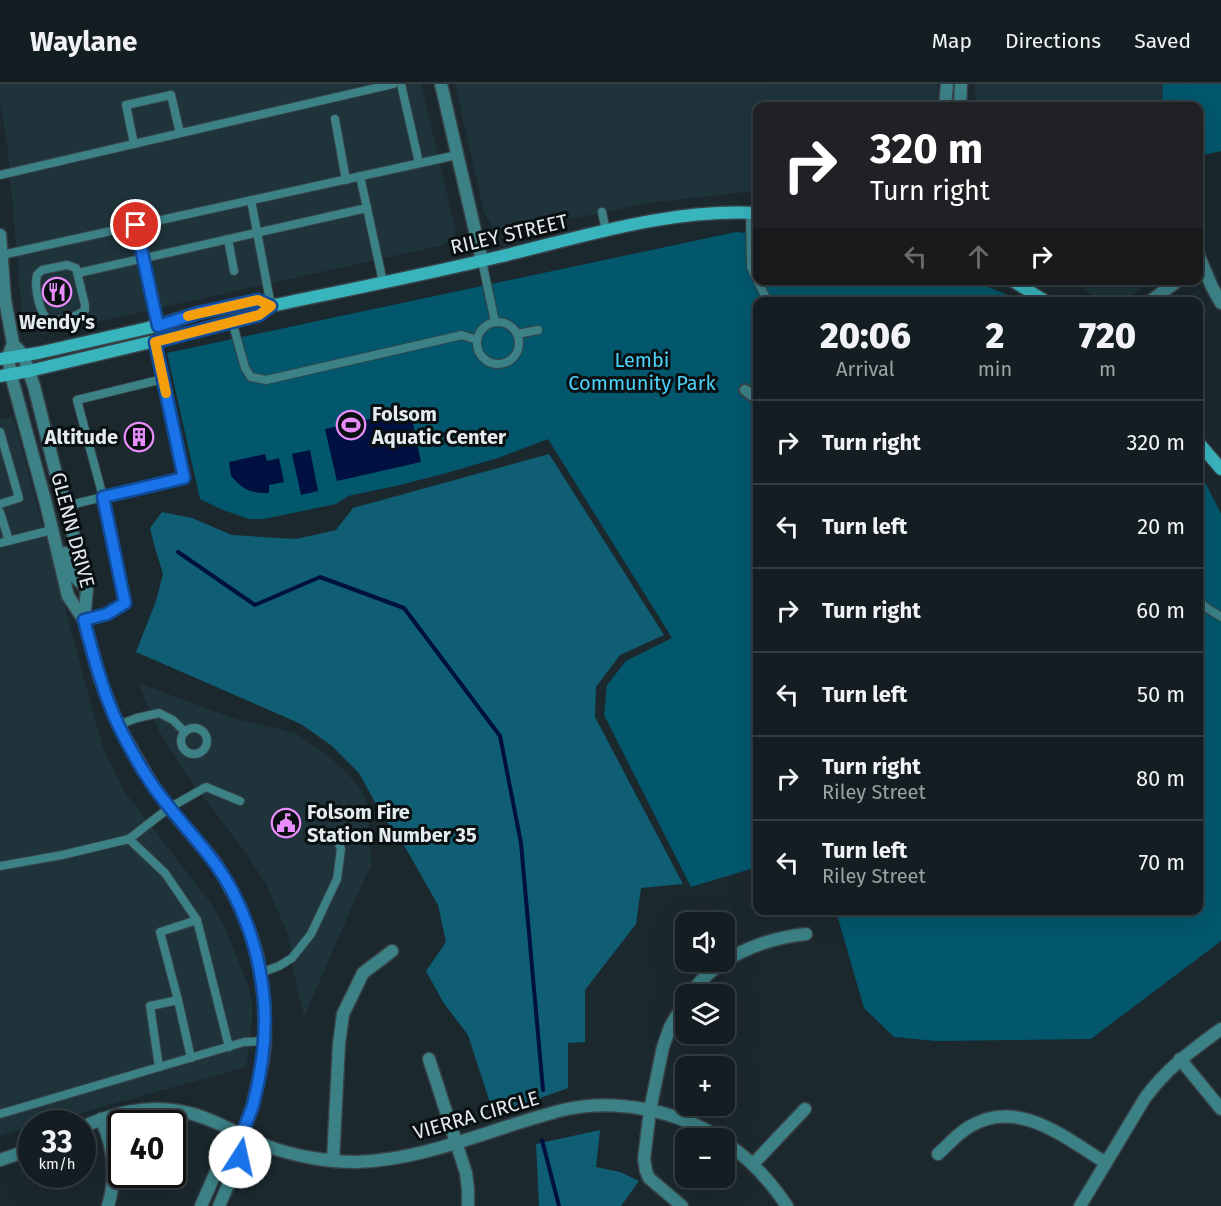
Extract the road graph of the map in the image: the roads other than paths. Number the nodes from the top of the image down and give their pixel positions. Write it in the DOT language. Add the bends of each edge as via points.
graph roads {
  1 [pos="393,84"];
  2 [pos="400,84"];
  3 [pos="441,84"];
  4 [pos="947,84"];
  5 [pos="961,84"];
  6 [pos="945,102"];
  7 [pos="960,102"];
  8 [pos="335,119"];
  9 [pos="180,133"];
  10 [pos="134,144"];
  11 [pos="460,149"];
  12 [pos="419,164"];
  13 [pos="0,175"];
  14 [pos="360,176"];
  15 [pos="346,180"];
  16 [pos="251,200"];
  17 [pos="367,208"];
  18 [pos="602,212"];
  19 [pos="753,212"];
  20 [pos="136,225"];
  21 [pos="606,231"];
  22 [pos="257,232"];
  23 [pos="0,235"];
  24 [pos="228,239"];
  25 [pos="753,240"];
  26 [pos="2,255"];
  27 [pos="143,258"];
  28 [pos="482,261"];
  29 [pos="753,269"];
  30 [pos="234,271"];
  31 [pos="78,273"];
  32 [pos="1203,273"];
  33 [pos="383,282"];
  34 [pos="1019,285"];
  35 [pos="1172,285"];
  36 [pos="1039,297"];
  37 [pos="1156,297"];
  38 [pos="3,299"];
  39 [pos="1221,303"];
  40 [pos="271,306"];
  41 [pos="232,321"];
  42 [pos="495,322"];
  43 [pos="158,326"];
  44 [pos="538,330"];
  45 [pos="517,334"];
  46 [pos="477,340"];
  47 [pos="155,342"];
  48 [pos="13,343"];
  49 [pos="23,355"];
  50 [pos="4,358"];
  51 [pos="29,371"];
  52 [pos="5,376"];
  53 [pos="163,379"];
  54 [pos="745,390"];
  55 [pos="753,396"];
  56 [pos="0,432"];
  57 [pos="1203,448"];
  58 [pos="1221,470"];
  59 [pos="103,497"];
  60 [pos="0,504"];
  61 [pos="66,506"];
  62 [pos="0,512"];
  63 [pos="2,525"];
  64 [pos="52,530"];
  65 [pos="9,541"];
  66 [pos="0,543"];
  67 [pos="87,589"];
  68 [pos="1203,605"];
  69 [pos="1221,617"];
  70 [pos="84,620"];
  71 [pos="118,725"];
  72 [pos="185,732"];
  73 [pos="240,801"];
  74 [pos="169,808"];
  75 [pos="335,834"];
  76 [pos="129,839"];
  77 [pos="0,866"];
  78 [pos="197,920"];
  79 [pos="806,934"];
  80 [pos="392,951"];
  81 [pos="260,973"];
  82 [pos="699,984"];
  83 [pos="178,1000"];
  84 [pos="675,1019"];
  85 [pos="1221,1029"];
  86 [pos="265,1041"];
  87 [pos="229,1047"];
  88 [pos="191,1058"];
  89 [pos="429,1059"];
  90 [pos="1180,1059"];
  91 [pos="159,1067"];
  92 [pos="805,1109"];
  93 [pos="1221,1109"];
  94 [pos="650,1110"];
  95 [pos="0,1114"];
  96 [pos="101,1119"];
  97 [pos="96,1121"];
  98 [pos="701,1128"];
  99 [pos="242,1134"];
  100 [pos="456,1142"];
  101 [pos="735,1150"];
  102 [pos="18,1154"];
  103 [pos="938,1154"];
  104 [pos="0,1160"];
  105 [pos="333,1161"];
  106 [pos="1106,1163"];
  107 [pos="753,1164"];
  108 [pos="108,1206"];
  109 [pos="201,1206"];
  110 [pos="219,1206"];
  111 [pos="468,1206"];
  112 [pos="682,1206"];
  113 [pos="787,1206"];
  114 [pos="1080,1206"];
  1 -- 9 [label="lane"];
  2 -- 12 [label="lane"];
  3 -- 11 [label="street"];
  4 -- 6 [label="street"];
  5 -- 7 [label="street"];
  8 -- 15 [label="lane"];
  9 -- 10 [label="lane"];
  9 -- 10 [label="lane" via="171,95 126,105"];
  10 -- 13 [label="lane"];
  11 -- 12 [label="lane"];
  11 -- 28 [label="street"];
  12 -- 14 [label="lane"];
  14 -- 15 [label="lane"];
  14 -- 17 [label="lane"];
  15 -- 16 [label="lane"];
  16 -- 20 [label="lane"];
  16 -- 22 [label="lane"];
  17 -- 22 [label="lane"];
  17 -- 33 [label="lane"];
  18 -- 21 [label="lane"];
  19 -- 21 [label="main road, RILEY STREET" via="683,216"];
  20 -- 26 [label="lane"];
  20 -- 27 [label="lane"];
  21 -- 28 [label="main road, RILEY STREET"];
  22 -- 24 [label="lane"];
  22 -- 40 [label="lane"];
  23 -- 26 [label="street, GLENN DRIVE"];
  24 -- 27 [label="lane"];
  24 -- 30 [label="lane"];
  25 -- 29 [label="lane"];
  26 -- 38 [label="street, GLENN DRIVE"];
  27 -- 31 [label="lane"];
  27 -- 43 [label="lane"];
  28 -- 33 [label="main road, RILEY STREET"];
  28 -- 42 [label="lane"];
  31 -- 31 [label="lane" via="85,310 48,320 42,314 35,285 39,272 67,265"];
  32 -- 39 [label="street"];
  33 -- 40 [label="main road, RILEY STREET"];
  34 -- 36 [label="main road"];
  35 -- 37 [label="street"];
  38 -- 48 [label="street, GLENN DRIVE"];
  40 -- 41 [label="main road, RILEY STREET" via="259,315"];
  40 -- 43 [label="main road, RILEY STREET" via="258,300"];
  41 -- 46 [label="lane" via="245,368 251,376 266,380 462,335"];
  41 -- 47 [label="main road, RILEY STREET"];
  42 -- 45 [label="lane" via="508,324"];
  42 -- 46 [label="lane" via="483,328"];
  43 -- 49 [label="main road, RILEY STREET"];
  44 -- 45 [label="lane"];
  45 -- 46 [label="lane" via="516,355 498,365 484,359"];
  47 -- 51 [label="main road, RILEY STREET"];
  47 -- 53 [label="lane"];
  48 -- 49 [label="street, GLENN DRIVE"];
  48 -- 50 [label="street, GLENN DRIVE"];
  49 -- 50 [label="main road, RILEY STREET"];
  49 -- 51 [label="street, GLENN DRIVE"];
  50 -- 52 [label="street, GLENN DRIVE"];
  51 -- 52 [label="main road, RILEY STREET"];
  51 -- 61 [label="street, GLENN DRIVE"];
  52 -- 64 [label="street, GLENN DRIVE"];
  53 -- 59 [label="lane" via="184,478"];
  53 -- 59 [label="lane" via="77,400"];
  54 -- 55 [label="street"];
  56 -- 60 [label="lane" via="19,498"];
  57 -- 58 [label="main road"];
  59 -- 61 [label="lane"];
  59 -- 70 [label="lane" via="125,603 107,614"];
  61 -- 67 [label="street, GLENN DRIVE"];
  62 -- 63 [label="lane"];
  63 -- 65 [label="lane"];
  64 -- 65 [label="lane"];
  64 -- 67 [label="street" via="62,540 72,574"];
  64 -- 70 [label="street, GLENN DRIVE" via="68,596"];
  65 -- 66 [label="lane"];
  67 -- 70 [label="street, GLENN DRIVE"];
  68 -- 69 [label="lane"];
  70 -- 71 [label="street, GLENN DRIVE"];
  71 -- 72 [label="lane" via="159,713"];
  71 -- 74 [label="street, GLENN DRIVE"];
  73 -- 74 [label="lane" via="206,787"];
  74 -- 76 [label="lane"];
  74 -- 81 [label="street, GLENN DRIVE" via="227,882 250,934"];
  75 -- 81 [label="lane" via="341,849 337,879 311,934 292,958"];
  76 -- 77 [label="lane"];
  76 -- 78 [label="lane" via="165,873"];
  78 -- 83 [label="lane" via="160,932"];
  78 -- 87 [label="lane"];
  79 -- 82 [label="street" via="744,950"];
  80 -- 105 [label="street" via="363,973 343,1014"];
  81 -- 86 [label="street, GLENN DRIVE"];
  83 -- 88 [label="lane"];
  83 -- 91 [label="lane" via="150,1006"];
  84 -- 94 [label="street" via="663,1047"];
  85 -- 90 [label="street"];
  86 -- 87 [label="lane"];
  86 -- 99 [label="street, GLENN DRIVE" via="255,1098"];
  87 -- 88 [label="lane"];
  88 -- 91 [label="lane"];
  89 -- 100 [label="street"];
  90 -- 93 [label="street"];
  90 -- 106 [label="street" via="1150,1091"];
  91 -- 95 [label="lane"];
  92 -- 107 [label="street"];
  94 -- 98 [label="street, VIERRA CIRCLE"];
  94 -- 100 [label="street, VIERRA CIRCLE" via="608,1106 564,1110"];
  94 -- 112 [label="street" via="646,1171"];
  96 -- 97 [label="street, VIERRA CIRCLE"];
  96 -- 99 [label="street, VIERRA CIRCLE" via="141,1109 170,1110 199,1116"];
  96 -- 108 [label="street" via="109,1138 114,1173"];
  99 -- 105 [label="street, VIERRA CIRCLE" via="267,1146"];
  99 -- 109 [label="street, GLENN DRIVE" via="225,1151"];
  99 -- 110 [label="street, GLENN DRIVE" via="240,1157"];
  100 -- 105 [label="street, VIERRA CIRCLE" via="376,1161"];
  100 -- 111 [label="street" via="466,1173"];
  101 -- 107 [label="street"];
  102 -- 104 [label="street"];
  103 -- 106 [label="street" via="968,1128 986,1119 1006,1116 1036,1122"];
  106 -- 114 [label="street"];
  107 -- 113 [label="street"];
}
